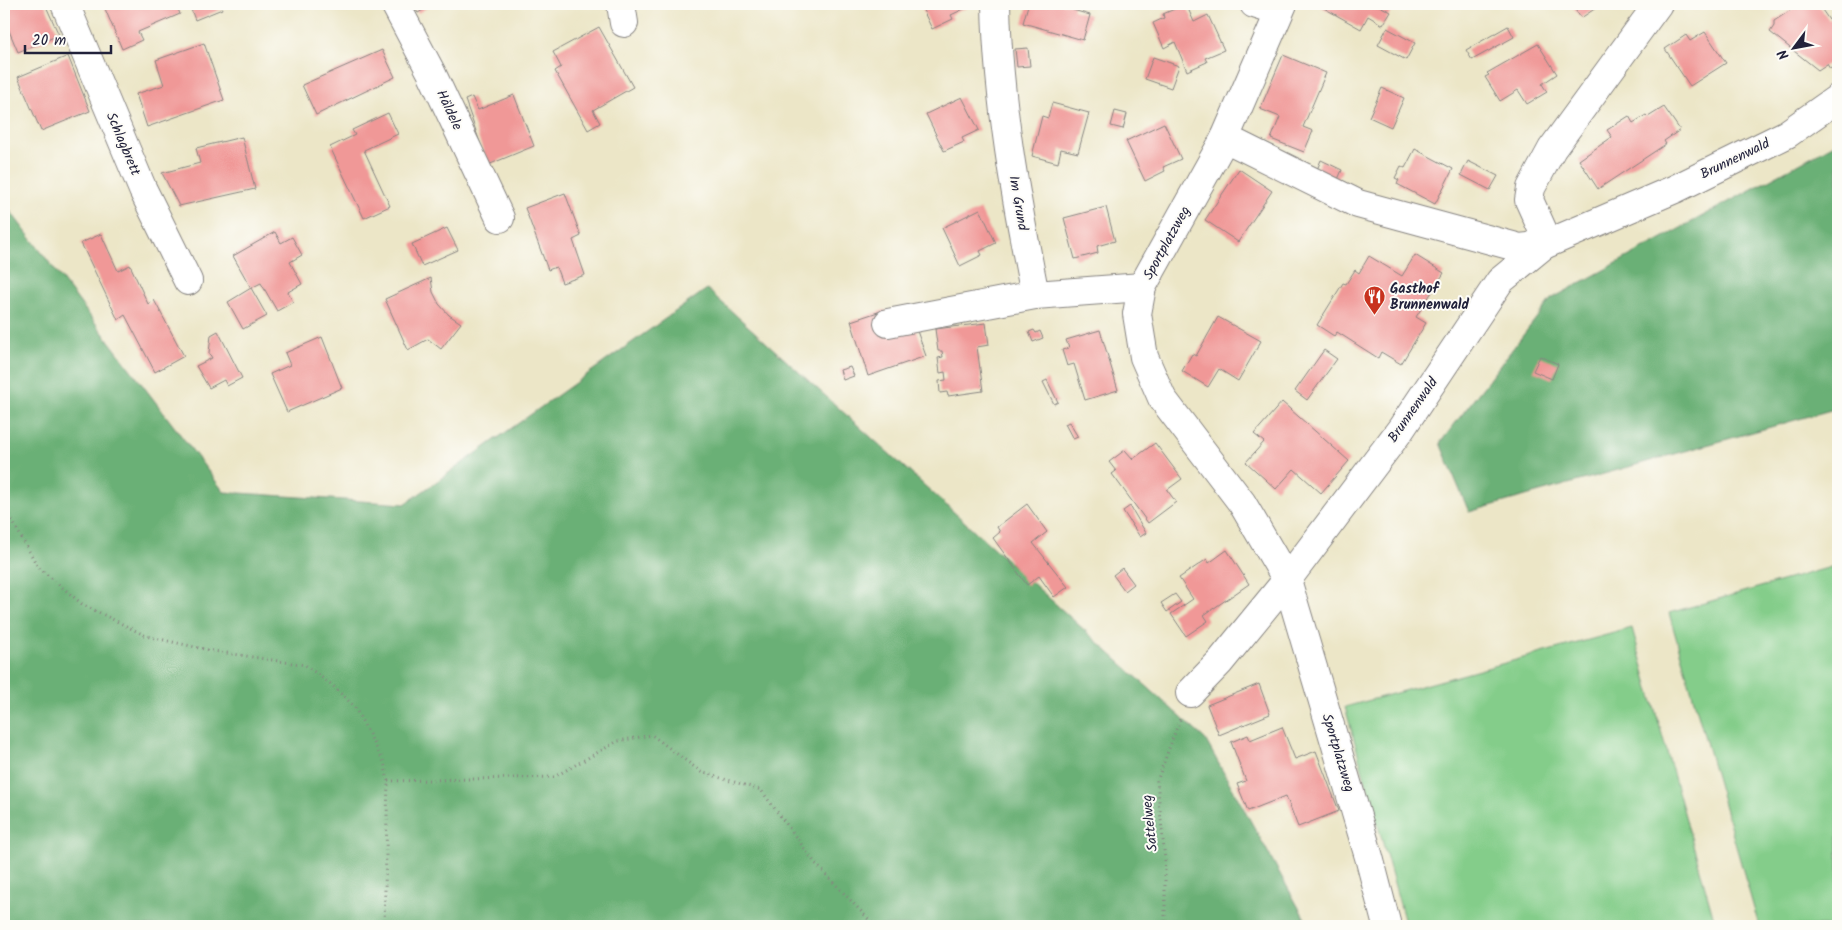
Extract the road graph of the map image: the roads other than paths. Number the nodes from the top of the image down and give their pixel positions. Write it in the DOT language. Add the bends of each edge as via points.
graph roads {
  1 [pos="65,4"];
  2 [pos="395,4"];
  3 [pos="996,4"];
  4 [pos="1658,4"];
  5 [pos="1272,7"];
  6 [pos="1838,98"];
  7 [pos="1225,138"];
  8 [pos="500,218"];
  9 [pos="1544,245"];
  10 [pos="188,281"];
  11 [pos="1142,287"];
  12 [pos="1035,295"];
  13 [pos="888,323"];
  14 [pos="1287,580"];
  15 [pos="1190,692"];
  16 [pos="1388,926"];
  1 -- 10 [label="street, Schlagbrett" via="143,190"];
  2 -- 8 [label="street, Häldele"];
  3 -- 12 [label="street, Im Grund" via="997,54 1010,159"];
  4 -- 9 [label="street" via="1552,149 1531,188 1529,200 1543,231"];
  5 -- 7 [label="street, Sportplatzweg"];
  6 -- 9 [label="street, Brunnenwald" via="1787,134 1675,189"];
  7 -- 9 [label="street, Brunnenwald" via="1358,204 1520,248"];
  7 -- 11 [label="street, Sportplatzweg"];
  9 -- 14 [label="street, Brunnenwald" via="1500,281 1401,429"];
  11 -- 12 [label="street"];
  11 -- 14 [label="street, Sportplatzweg" via="1137,314 1144,357 1162,398 1242,503"];
  12 -- 13 [label="street"];
  14 -- 15 [label="street" via="1220,662"];
  14 -- 16 [label="street, Sportplatzweg"];
}
